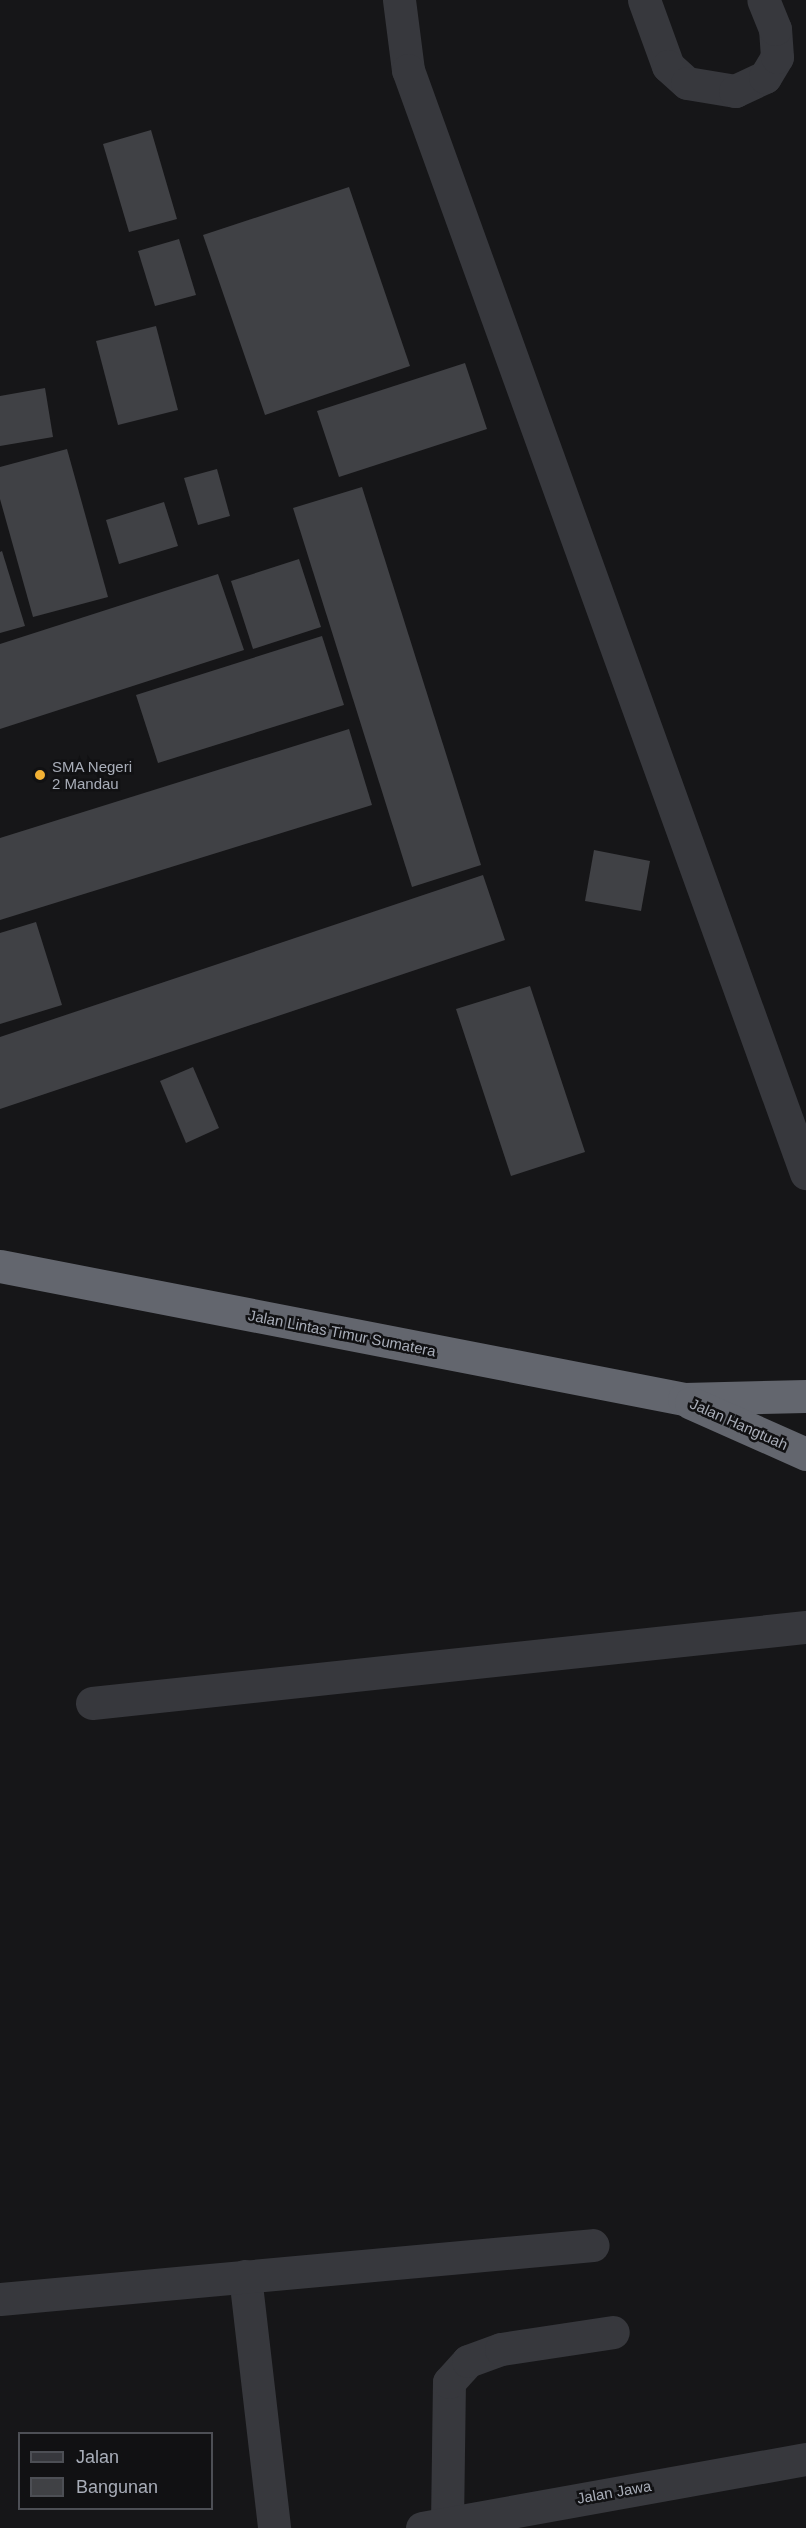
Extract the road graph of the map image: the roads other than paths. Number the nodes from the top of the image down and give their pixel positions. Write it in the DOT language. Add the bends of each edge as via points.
graph roads {
  1 [pos="399,0"];
  2 [pos="644,0"];
  3 [pos="764,0"];
  4 [pos="806,1173"];
  5 [pos="0,1266"];
  6 [pos="806,1396"];
  7 [pos="684,1399"];
  8 [pos="806,1454"];
  9 [pos="806,1627"];
  10 [pos="93,1703"];
  11 [pos="593,2245"];
  12 [pos="245,2276"];
  13 [pos="0,2299"];
  14 [pos="613,2332"];
  15 [pos="806,2459"];
  16 [pos="434,2525"];
  17 [pos="274,2528"];
  1 -- 4 [label="street" via="408,70"];
  2 -- 3 [label="street" via="668,66 687,82 735,92 765,76 777,57 775,29"];
  5 -- 7 [label="highway, Jalan Lintas Timur Sumatera"];
  6 -- 7 [label="highway, Jalan Hangtuah"];
  7 -- 8 [label="highway, Jalan Hangtuah"];
  9 -- 10 [label="street"];
  11 -- 12 [label="street"];
  12 -- 13 [label="street"];
  12 -- 17 [label="street"];
  14 -- 16 [label="street" via="501,2349 468,2361 449,2382"];
  15 -- 16 [label="street, Jalan Jawa"];
}
